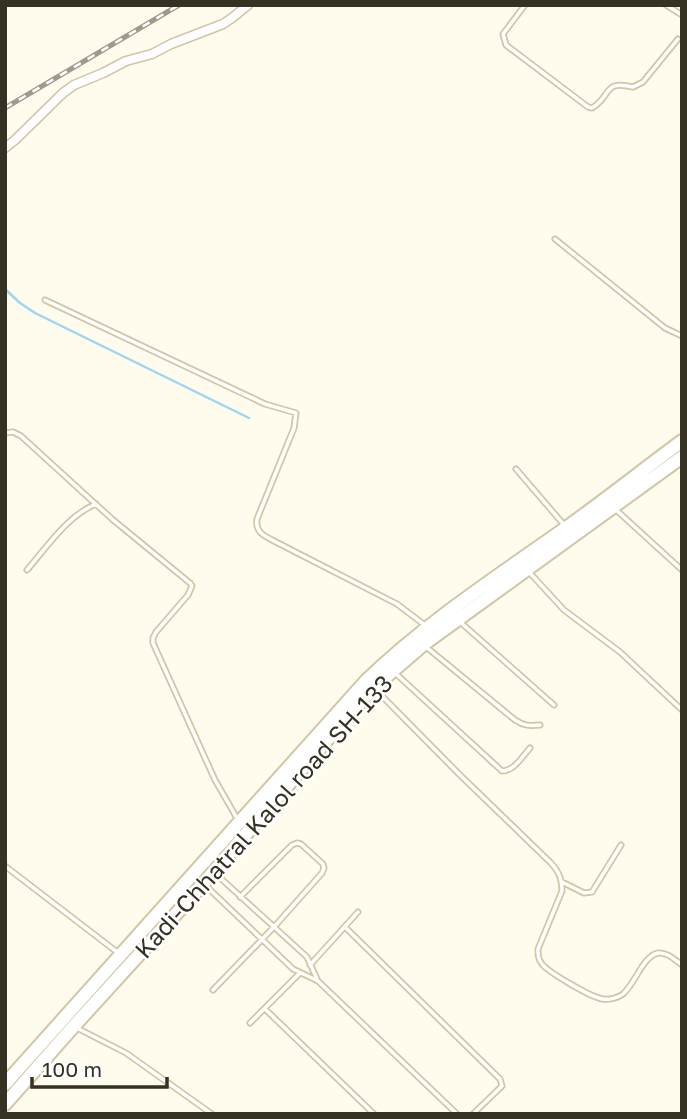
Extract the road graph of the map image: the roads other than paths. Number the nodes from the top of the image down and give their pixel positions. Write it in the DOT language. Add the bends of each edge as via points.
graph roads {
  1 [pos="248,5"];
  2 [pos="525,5"];
  3 [pos="666,5"];
  4 [pos="682,15"];
  5 [pos="678,39"];
  6 [pos="5,148"];
  7 [pos="555,239"];
  8 [pos="45,300"];
  9 [pos="682,336"];
  10 [pos="5,433"];
  11 [pos="682,441"];
  12 [pos="682,457"];
  13 [pos="516,470"];
  14 [pos="96,504"];
  15 [pos="612,507"];
  16 [pos="567,527"];
  17 [pos="526,569"];
  18 [pos="27,570"];
  19 [pos="682,570"];
  20 [pos="457,619"];
  21 [pos="428,628"];
  22 [pos="420,640"];
  23 [pos="393,671"];
  24 [pos="373,688"];
  25 [pos="554,705"];
  26 [pos="682,710"];
  27 [pos="540,724"];
  28 [pos="530,748"];
  29 [pos="239,822"];
  30 [pos="621,845"];
  31 [pos="5,866"];
  32 [pos="213,872"];
  33 [pos="562,882"];
  34 [pos="204,883"];
  35 [pos="240,897"];
  36 [pos="358,912"];
  37 [pos="274,927"];
  38 [pos="345,928"];
  39 [pos="261,939"];
  40 [pos="122,955"];
  41 [pos="310,965"];
  42 [pos="682,965"];
  43 [pos="300,972"];
  44 [pos="318,981"];
  45 [pos="213,990"];
  46 [pos="265,1009"];
  47 [pos="250,1023"];
  48 [pos="73,1027"];
  49 [pos="5,1084"];
  50 [pos="5,1104"];
  51 [pos="212,1114"];
  52 [pos="374,1114"];
  53 [pos="457,1114"];
  54 [pos="472,1114"];
  1 -- 6 [label="street" via="223,24 74,85"];
  2 -- 5 [label="lane" via="503,34 506,45 592,108 614,85 633,87 643,82"];
  3 -- 4 [label="lane"];
  7 -- 9 [label="lane" via="665,328"];
  8 -- 21 [label="lane" via="265,404 296,413 295,428 257,519 258,531 397,604"];
  10 -- 14 [label="lane" via="21,436"];
  11 -- 16 [label="main road, Kadi-Chhatral Kalol road SH-133"];
  12 -- 15 [label="main road, Kadi-Chhatral Kalol road SH-133"];
  13 -- 16 [label="lane"];
  14 -- 18 [label="lane" via="69,522"];
  14 -- 29 [label="lane" via="192,586 156,632 153,643"];
  15 -- 17 [label="main road, Kadi-Chhatral Kalol road SH-133"];
  15 -- 19 [label="lane"];
  16 -- 21 [label="main road, Kadi-Chhatral Kalol road SH-133"];
  17 -- 20 [label="main road, Kadi-Chhatral Kalol road SH-133"];
  17 -- 26 [label="lane" via="564,610 620,652"];
  20 -- 22 [label="main road, Kadi-Chhatral Kalol road SH-133"];
  20 -- 25 [label="lane"];
  21 -- 22 [label="main road, Kadi-Chhatral Kalol road SH-133"];
  22 -- 23 [label="main road, Kadi-Chhatral Kalol road SH-133"];
  22 -- 27 [label="lane" via="515,720 523,725"];
  22 -- 29 [label="main road, Kadi-Chhatral Kalol road SH-133" via="366,681"];
  23 -- 24 [label="main road, Kadi-Chhatral Kalol road SH-133"];
  23 -- 28 [label="lane" via="502,771 512,768"];
  24 -- 32 [label="main road, Kadi-Chhatral Kalol road SH-133"];
  24 -- 33 [label="lane" via="551,863"];
  29 -- 40 [label="main road, Kadi-Chhatral Kalol road SH-133"];
  30 -- 33 [label="lane" via="592,892"];
  31 -- 40 [label="lane"];
  32 -- 34 [label="main road, Kadi-Chhatral Kalol road SH-133"];
  32 -- 35 [label="lane"];
  33 -- 42 [label="lane" via="538,949 538,958 548,971 595,998 605,999 624,993 652,956 664,954"];
  34 -- 39 [label="lane"];
  34 -- 48 [label="main road, Kadi-Chhatral Kalol road SH-133"];
  35 -- 37 [label="lane"];
  35 -- 37 [label="lane" via="297,843 323,864 322,873"];
  36 -- 38 [label="lane"];
  37 -- 39 [label="lane"];
  37 -- 41 [label="lane"];
  38 -- 41 [label="lane"];
  38 -- 54 [label="lane" via="500,1079 502,1086"];
  39 -- 43 [label="lane"];
  39 -- 45 [label="lane"];
  40 -- 49 [label="main road, Kadi-Chhatral Kalol road SH-133"];
  41 -- 44 [label="lane"];
  43 -- 44 [label="lane"];
  43 -- 46 [label="lane"];
  44 -- 53 [label="lane"];
  46 -- 47 [label="lane"];
  46 -- 52 [label="lane"];
  48 -- 50 [label="main road, Kadi-Chhatral Kalol road SH-133"];
  48 -- 51 [label="lane" via="126,1053"];
}
